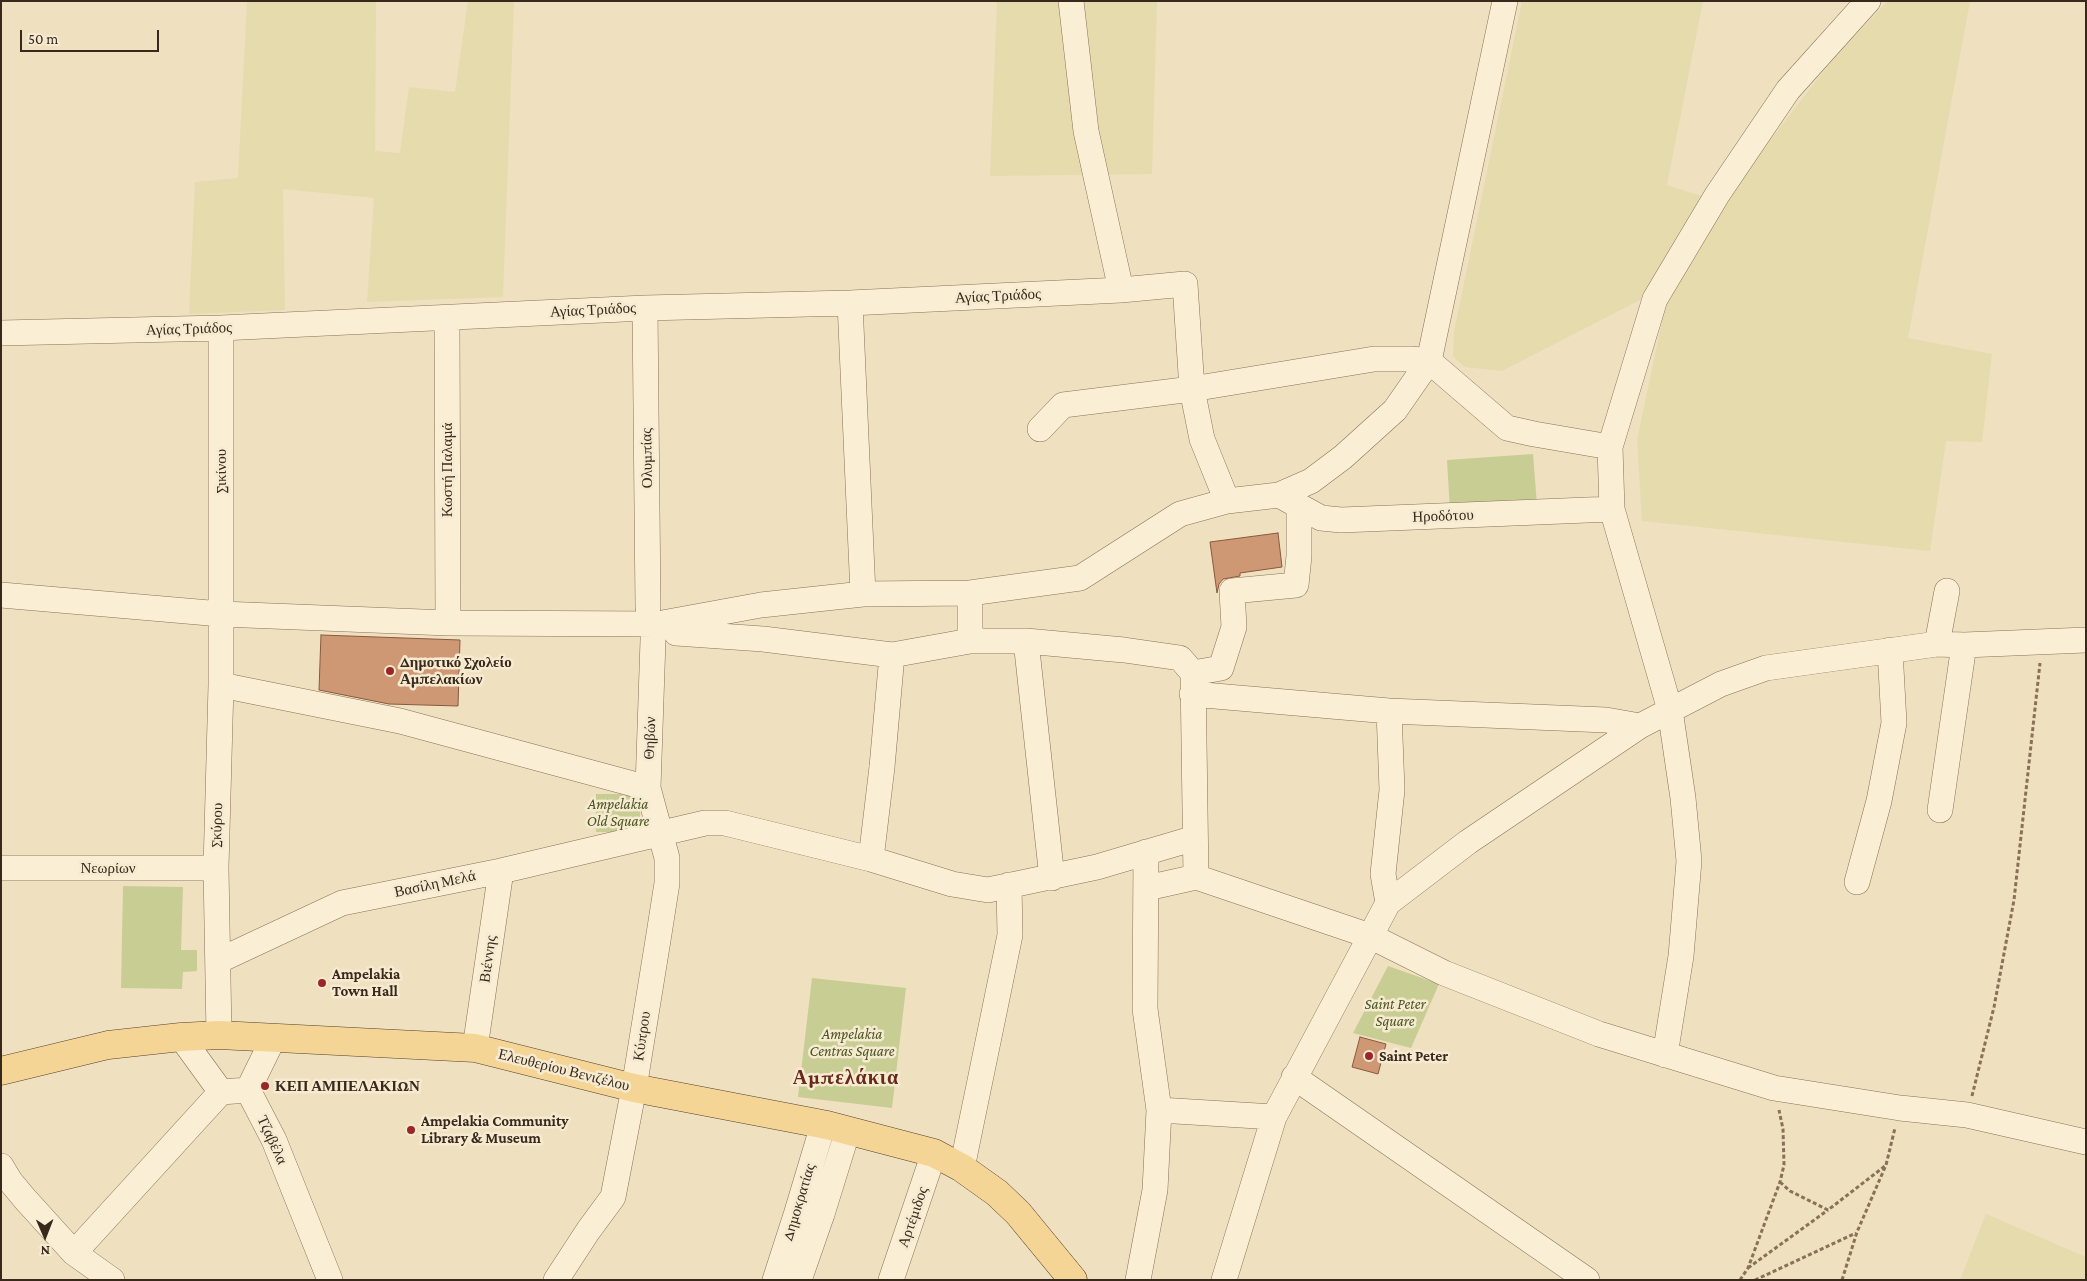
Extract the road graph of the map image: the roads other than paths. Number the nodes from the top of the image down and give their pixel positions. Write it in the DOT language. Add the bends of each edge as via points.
graph roads {
  1 [pos="1070,1"];
  2 [pos="1505,1"];
  3 [pos="1868,1"];
  4 [pos="1121,290"];
  5 [pos="850,303"];
  6 [pos="645,308"];
  7 [pos="447,318"];
  8 [pos="221,328"];
  9 [pos="1,333"];
  10 [pos="1429,362"];
  11 [pos="1192,389"];
  12 [pos="1040,429"];
  13 [pos="1610,446"];
  14 [pos="1289,500"];
  15 [pos="1227,501"];
  16 [pos="1612,509"];
  17 [pos="1947,591"];
  18 [pos="970,593"];
  19 [pos="863,594"];
  20 [pos="1,595"];
  21 [pos="761,605"];
  22 [pos="648,607"];
  23 [pos="220,614"];
  24 [pos="448,623"];
  25 [pos="676,633"];
  26 [pos="763,638"];
  27 [pos="652,640"];
  28 [pos="2086,640"];
  29 [pos="970,641"];
  30 [pos="1026,641"];
  31 [pos="1937,644"];
  32 [pos="1964,645"];
  33 [pos="1890,650"];
  34 [pos="892,655"];
  35 [pos="1193,683"];
  36 [pos="221,685"];
  37 [pos="1670,710"];
  38 [pos="1389,711"];
  39 [pos="1640,726"];
  40 [pos="648,788"];
  41 [pos="1940,810"];
  42 [pos="660,834"];
  43 [pos="1196,838"];
  44 [pos="1146,852"];
  45 [pos="871,859"];
  46 [pos="1,868"];
  47 [pos="216,868"];
  48 [pos="501,871"];
  49 [pos="1196,877"];
  50 [pos="1052,878"];
  51 [pos="1858,882"];
  52 [pos="1009,886"];
  53 [pos="1146,888"];
  54 [pos="1388,903"];
  55 [pos="1370,936"];
  56 [pos="218,961"];
  57 [pos="219,1035"];
  58 [pos="181,1037"];
  59 [pos="274,1037"];
  60 [pos="475,1048"];
  61 [pos="1665,1055"];
  62 [pos="1,1071"];
  63 [pos="1294,1077"];
  64 [pos="634,1088"];
  65 [pos="248,1090"];
  66 [pos="221,1092"];
  67 [pos="1159,1110"];
  68 [pos="1274,1117"];
  69 [pos="836,1127"];
  70 [pos="2086,1142"];
  71 [pos="934,1153"];
  72 [pos="1,1166"];
  73 [pos="962,1168"];
  74 [pos="74,1253"];
  75 [pos="112,1280"];
  76 [pos="330,1280"];
  77 [pos="556,1280"];
  78 [pos="775,1280"];
  79 [pos="799,1280"];
  80 [pos="891,1280"];
  81 [pos="1073,1280"];
  82 [pos="1138,1280"];
  83 [pos="1224,1280"];
  84 [pos="1587,1280"];
  1 -- 4 [label="street" via="1086,131"];
  2 -- 10 [label="street"];
  3 -- 13 [label="street" via="1788,90 1717,195 1655,299"];
  4 -- 5 [label="street, Αγίας Τριάδος"];
  4 -- 11 [label="street, Αγίας Τριάδος" via="1185,284"];
  5 -- 6 [label="street, Αγίας Τριάδος"];
  5 -- 19 [label="street"];
  6 -- 7 [label="street, Αγίας Τριάδος"];
  6 -- 22 [label="street, Ολυμπίας"];
  7 -- 8 [label="street, Αγίας Τριάδος"];
  7 -- 24 [label="street, Κωστή Παλαμά"];
  8 -- 9 [label="street, Αγίας Τριάδος"];
  8 -- 23 [label="street, Σικίνου"];
  10 -- 11 [label="street" via="1374,359"];
  10 -- 13 [label="street" via="1507,428"];
  10 -- 14 [label="street" via="1396,410"];
  11 -- 12 [label="street" via="1063,405"];
  11 -- 15 [label="street" via="1202,439"];
  13 -- 16 [label="street"];
  14 -- 15 [label="street"];
  14 -- 16 [label="street, Ηροδότου" via="1321,518 1341,520"];
  14 -- 35 [label="street" via="1299,556 1296,585 1232,591 1234,627 1221,668"];
  15 -- 18 [label="street" via="1180,514 1080,578"];
  16 -- 37 [label="street"];
  17 -- 31 [label="street"];
  18 -- 19 [label="street"];
  18 -- 29 [label="street"];
  19 -- 21 [label="street"];
  20 -- 23 [label="street"];
  21 -- 24 [label="street" via="657,624"];
  21 -- 26 [label="street"];
  23 -- 24 [label="street"];
  23 -- 36 [label="street, Σκύρου"];
  25 -- 26 [label="street"];
  26 -- 34 [label="street"];
  27 -- 40 [label="street, Θηβών"];
  28 -- 32 [label="street"];
  29 -- 30 [label="street"];
  29 -- 34 [label="street"];
  30 -- 35 [label="street" via="1180,658"];
  30 -- 50 [label="street"];
  31 -- 32 [label="street"];
  31 -- 33 [label="street"];
  32 -- 41 [label="street"];
  33 -- 37 [label="street" via="1766,668 1720,684"];
  33 -- 51 [label="street" via="1894,723 1879,801"];
  34 -- 45 [label="street"];
  35 -- 38 [label="street"];
  35 -- 43 [label="street"];
  36 -- 40 [label="street" via="400,721"];
  36 -- 47 [label="street, Σκύρου"];
  37 -- 39 [label="street"];
  37 -- 61 [label="street" via="1689,861 1681,956"];
  38 -- 39 [label="street" via="1606,720"];
  38 -- 54 [label="street" via="1392,790 1383,874"];
  39 -- 54 [label="street" via="1468,842"];
  40 -- 42 [label="street, Θηβών"];
  42 -- 45 [label="street, Βασίλη Μελά" via="705,823 725,823"];
  42 -- 48 [label="street, Βασίλη Μελά"];
  42 -- 64 [label="street, Κύπρου" via="667,858 666,883"];
  43 -- 44 [label="street, Βασίλη Μελά"];
  43 -- 49 [label="street"];
  44 -- 50 [label="street, Βασίλη Μελά"];
  44 -- 53 [label="street"];
  45 -- 52 [label="street, Βασίλη Μελά" via="952,884 988,890"];
  46 -- 47 [label="street, Νεωρίων"];
  47 -- 56 [label="street, Σκύρου"];
  48 -- 56 [label="street, Βασίλη Μελά" via="342,903"];
  48 -- 60 [label="street, Βιέννης"];
  49 -- 53 [label="street"];
  49 -- 55 [label="street"];
  50 -- 52 [label="street, Βασίλη Μελά"];
  52 -- 73 [label="street" via="1010,935"];
  53 -- 67 [label="street" via="1145,1009"];
  54 -- 55 [label="street"];
  55 -- 61 [label="street" via="1444,973 1599,1034"];
  55 -- 63 [label="street"];
  56 -- 57 [label="street, Σκύρου"];
  57 -- 58 [label="main road, Ελευθερίου Βενιζέλου"];
  57 -- 59 [label="main road, Ελευθερίου Βενιζέλου"];
  58 -- 62 [label="main road, Ελευθερίου Βενιζέλου" via="108,1045"];
  58 -- 66 [label="street"];
  59 -- 60 [label="main road, Ελευθερίου Βενιζέλου"];
  59 -- 65 [label="street"];
  60 -- 64 [label="main road, Ελευθερίου Βενιζέλου"];
  61 -- 70 [label="street" via="1774,1088 1967,1115"];
  63 -- 68 [label="street"];
  63 -- 84 [label="street"];
  64 -- 69 [label="main road, Ελευθερίου Βενιζέλου"];
  64 -- 77 [label="street, Κύπρου" via="613,1197"];
  65 -- 66 [label="street"];
  65 -- 76 [label="street, Τζαβέλα" via="274,1140"];
  66 -- 74 [label="street"];
  67 -- 68 [label="street"];
  67 -- 82 [label="street" via="1155,1190"];
  68 -- 83 [label="street"];
  69 -- 71 [label="main road, Ελευθερίου Βενιζέλου"];
  69 -- 78 [label="street, Δημοκρατίας" via="796,1215"];
  69 -- 79 [label="street, Δημοκρατίας" via="822,1214"];
  71 -- 73 [label="main road, Ελευθερίου Βενιζέλου"];
  71 -- 80 [label="street, Αρτέμιδος"];
  72 -- 74 [label="street" via="25,1199"];
  73 -- 81 [label="main road, Ελευθερίου Βενιζέλου" via="1018,1213"];
  74 -- 75 [label="street"];
}
